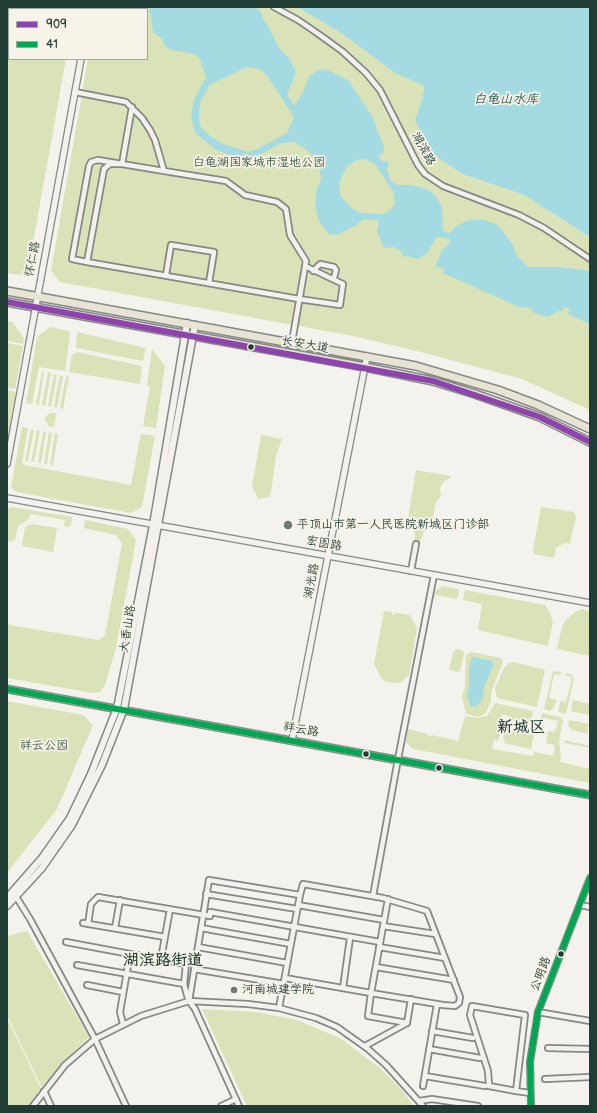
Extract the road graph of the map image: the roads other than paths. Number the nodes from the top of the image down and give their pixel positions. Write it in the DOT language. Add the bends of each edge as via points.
graph roads {
  1 [pos="274,7"];
  2 [pos="81,60"];
  3 [pos="75,92"];
  4 [pos="132,107"];
  5 [pos="122,164"];
  6 [pos="164,171"];
  7 [pos="590,259"];
  8 [pos="87,262"];
  9 [pos="305,266"];
  10 [pos="313,271"];
  11 [pos="166,275"];
  12 [pos="334,278"];
  13 [pos="209,282"];
  14 [pos="7,291"];
  15 [pos="38,296"];
  16 [pos="299,299"];
  17 [pos="7,302"];
  18 [pos="35,307"];
  19 [pos="187,323"];
  20 [pos="195,325"];
  21 [pos="185,334"];
  22 [pos="193,336"];
  23 [pos="292,342"];
  24 [pos="367,356"];
  25 [pos="365,366"];
  26 [pos="590,429"];
  27 [pos="590,442"];
  28 [pos="7,464"];
  29 [pos="7,498"];
  30 [pos="155,525"];
  31 [pos="416,544"];
  32 [pos="328,556"];
  33 [pos="411,571"];
  34 [pos="434,575"];
  35 [pos="590,604"];
  36 [pos="7,689"];
  37 [pos="117,708"];
  38 [pos="124,709"];
  39 [pos="292,740"];
  40 [pos="398,759"];
  41 [pos="590,795"];
  42 [pos="590,878"];
  43 [pos="14,894"];
  44 [pos="206,894"];
  45 [pos="300,895"];
  46 [pos="373,896"];
  47 [pos="7,898"];
  48 [pos="388,899"];
  49 [pos="120,900"];
  50 [pos="580,904"];
  51 [pos="7,906"];
  52 [pos="590,906"];
  53 [pos="297,907"];
  54 [pos="170,909"];
  55 [pos="203,914"];
  56 [pos="384,920"];
  57 [pos="294,926"];
  58 [pos="383,926"];
  59 [pos="115,928"];
  60 [pos="201,928"];
  61 [pos="435,934"];
  62 [pos="165,937"];
  63 [pos="350,938"];
  64 [pos="66,942"];
  65 [pos="291,944"];
  66 [pos="380,945"];
  67 [pos="198,948"];
  68 [pos="130,954"];
  69 [pos="445,958"];
  70 [pos="161,959"];
  71 [pos="287,963"];
  72 [pos="77,965"];
  73 [pos="376,967"];
  74 [pos="194,969"];
  75 [pos="126,974"];
  76 [pos="285,978"];
  77 [pos="454,980"];
  78 [pos="184,984"];
  79 [pos="284,984"];
  80 [pos="87,985"];
  81 [pos="343,988"];
  82 [pos="123,992"];
  83 [pos="371,993"];
  84 [pos="411,999"];
  85 [pos="189,1001"];
  86 [pos="437,1004"];
  87 [pos="279,1008"];
  88 [pos="538,1012"];
  89 [pos="590,1021"];
  90 [pos="407,1023"];
  91 [pos="123,1024"];
  92 [pos="432,1031"];
  93 [pos="473,1038"];
  94 [pos="95,1039"];
  95 [pos="365,1046"];
  96 [pos="548,1048"];
  97 [pos="429,1049"];
  98 [pos="590,1049"];
  99 [pos="480,1058"];
  100 [pos="425,1076"];
  101 [pos="590,1077"];
  102 [pos="545,1079"];
  103 [pos="423,1086"];
  104 [pos="485,1086"];
  105 [pos="516,1091"];
  106 [pos="44,1092"];
  107 [pos="530,1093"];
  108 [pos="236,1099"];
  109 [pos="419,1101"];
  110 [pos="227,1104"];
  111 [pos="33,1106"];
  112 [pos="51,1106"];
  113 [pos="126,1106"];
  114 [pos="221,1106"];
  115 [pos="239,1106"];
  116 [pos="423,1106"];
  117 [pos="478,1106"];
  118 [pos="531,1106"];
  1 -- 7 [label="street, 湖滨路" via="316,32 366,73 380,90 425,174 443,186 518,215 544,228"];
  2 -- 3 [label="street, 怀仁路"];
  3 -- 4 [label="street" via="120,99"];
  3 -- 15 [label="street, 怀仁路"];
  4 -- 5 [label="street"];
  4 -- 6 [label="street" via="153,135"];
  5 -- 6 [label="street"];
  5 -- 8 [label="street" via="110,164 104,169"];
  5 -- 8 [label="street" via="98,160 90,163 72,259"];
  6 -- 9 [label="street" via="226,181 245,195 282,204 288,215 290,235 304,257"];
  8 -- 11 [label="street"];
  9 -- 10 [label="street"];
  9 -- 16 [label="street"];
  10 -- 12 [label="street"];
  10 -- 12 [label="street" via="320,264 334,267"];
  11 -- 13 [label="street"];
  11 -- 13 [label="street" via="171,245 178,246 214,252"];
  12 -- 16 [label="street" via="343,284 340,305"];
  13 -- 16 [label="street"];
  14 -- 15 [label="main road, 长安大道"];
  15 -- 18 [label="street, 怀仁路"];
  15 -- 19 [label="main road, 长安大道"];
  16 -- 23 [label="street"];
  17 -- 18 [label="main road, 长安大道"];
  18 -- 21 [label="main road, 长安大道"];
  18 -- 28 [label="street, 怀仁路"];
  19 -- 20 [label="main road, 长安大道"];
  19 -- 21 [label="main road, 大香山路"];
  20 -- 22 [label="main road, 大香山路"];
  20 -- 23 [label="main road, 长安大道"];
  21 -- 22 [label="main road, 长安大道"];
  21 -- 30 [label="main road, 大香山路"];
  22 -- 25 [label="main road, 长安大道"];
  22 -- 30 [label="main road, 大香山路"];
  23 -- 24 [label="main road, 长安大道"];
  24 -- 25 [label="street, 湖光路"];
  24 -- 26 [label="main road, 长安大道" via="430,370 491,388 538,405"];
  25 -- 27 [label="main road, 长安大道" via="433,381 475,394 540,417"];
  25 -- 32 [label="street, 湖光路"];
  29 -- 30 [label="street, 宏图路"];
  30 -- 32 [label="street, 宏图路"];
  30 -- 37 [label="main road, 大香山路"];
  30 -- 38 [label="main road, 大香山路"];
  31 -- 33 [label="street"];
  32 -- 33 [label="street, 宏图路"];
  32 -- 39 [label="street, 湖光路"];
  33 -- 34 [label="street, 宏图路"];
  34 -- 35 [label="street, 宏图路"];
  34 -- 40 [label="street"];
  36 -- 37 [label="main road, 祥云路"];
  37 -- 38 [label="main road, 祥云路"];
  37 -- 43 [label="main road, 大香山路" via="94,768 70,818"];
  38 -- 39 [label="main road, 祥云路"];
  38 -- 43 [label="main road, 大香山路" via="102,765 78,815 49,858"];
  39 -- 40 [label="main road, 祥云路"];
  40 -- 41 [label="main road, 祥云路"];
  40 -- 46 [label="street"];
  42 -- 50 [label="street, 公明路"];
  43 -- 47 [label="main road, 大香山路"];
  43 -- 51 [label="main road, 大香山路"];
  43 -- 94 [label="street"];
  44 -- 45 [label="street" via="209,880"];
  44 -- 53 [label="street"];
  44 -- 55 [label="street"];
  45 -- 46 [label="street" via="303,884"];
  45 -- 53 [label="street"];
  46 -- 48 [label="street"];
  48 -- 56 [label="street"];
  48 -- 61 [label="street" via="427,911"];
  49 -- 54 [label="street"];
  49 -- 59 [label="street"];
  49 -- 59 [label="street" via="98,897 91,904 85,923"];
  50 -- 52 [label="street"];
  50 -- 88 [label="street, 公明路"];
  53 -- 56 [label="street"];
  53 -- 57 [label="street"];
  54 -- 55 [label="street"];
  54 -- 62 [label="street"];
  55 -- 57 [label="street" via="210,916 210,912"];
  55 -- 60 [label="street"];
  56 -- 58 [label="street"];
  57 -- 63 [label="street"];
  57 -- 65 [label="street"];
  58 -- 61 [label="street"];
  58 -- 66 [label="street"];
  59 -- 62 [label="street"];
  60 -- 65 [label="street"];
  60 -- 67 [label="street"];
  61 -- 69 [label="street"];
  62 -- 70 [label="street"];
  63 -- 66 [label="street"];
  63 -- 81 [label="street"];
  64 -- 68 [label="street"];
  65 -- 71 [label="street"];
  66 -- 69 [label="street"];
  66 -- 73 [label="street"];
  67 -- 71 [label="street"];
  67 -- 74 [label="street"];
  68 -- 70 [label="street"];
  68 -- 75 [label="street"];
  69 -- 77 [label="street"];
  70 -- 78 [label="street" via="186,964"];
  71 -- 76 [label="street"];
  72 -- 75 [label="street"];
  73 -- 77 [label="street"];
  73 -- 83 [label="street"];
  74 -- 79 [label="street"];
  74 -- 85 [label="street"];
  75 -- 78 [label="street"];
  75 -- 82 [label="street"];
  76 -- 79 [label="street"];
  76 -- 81 [label="street"];
  77 -- 86 [label="street" via="460,997 459,1003 455,1006"];
  78 -- 85 [label="street"];
  79 -- 87 [label="street"];
  80 -- 82 [label="street"];
  81 -- 83 [label="street"];
  82 -- 91 [label="street" via="120,1012"];
  83 -- 84 [label="street"];
  83 -- 90 [label="street" via="368,1016"];
  84 -- 86 [label="street"];
  84 -- 90 [label="street"];
  85 -- 87 [label="street"];
  85 -- 91 [label="street"];
  85 -- 108 [label="street"];
  86 -- 92 [label="street"];
  87 -- 95 [label="street" via="337,1027"];
  88 -- 89 [label="street"];
  88 -- 107 [label="street, 公明路" via="531,1052"];
  90 -- 95 [label="street"];
  91 -- 94 [label="street"];
  92 -- 93 [label="street"];
  92 -- 97 [label="street"];
  94 -- 106 [label="street" via="65,1065"];
  94 -- 113 [label="street"];
  95 -- 109 [label="street"];
  96 -- 98 [label="street"];
  97 -- 99 [label="street"];
  97 -- 100 [label="street"];
  100 -- 103 [label="street"];
  100 -- 104 [label="street"];
  101 -- 102 [label="street"];
  105 -- 105 [label="street" via="489,1086 488,1071 470,1015 472,1006 525,1015"];
  105 -- 107 [label="street"];
  106 -- 111 [label="street"];
  106 -- 112 [label="street"];
  107 -- 118 [label="street, 公明路"];
  108 -- 110 [label="street"];
  108 -- 115 [label="street"];
  109 -- 116 [label="street"];
  109 -- 117 [label="street" via="432,1099"];
  110 -- 114 [label="street"];
}
